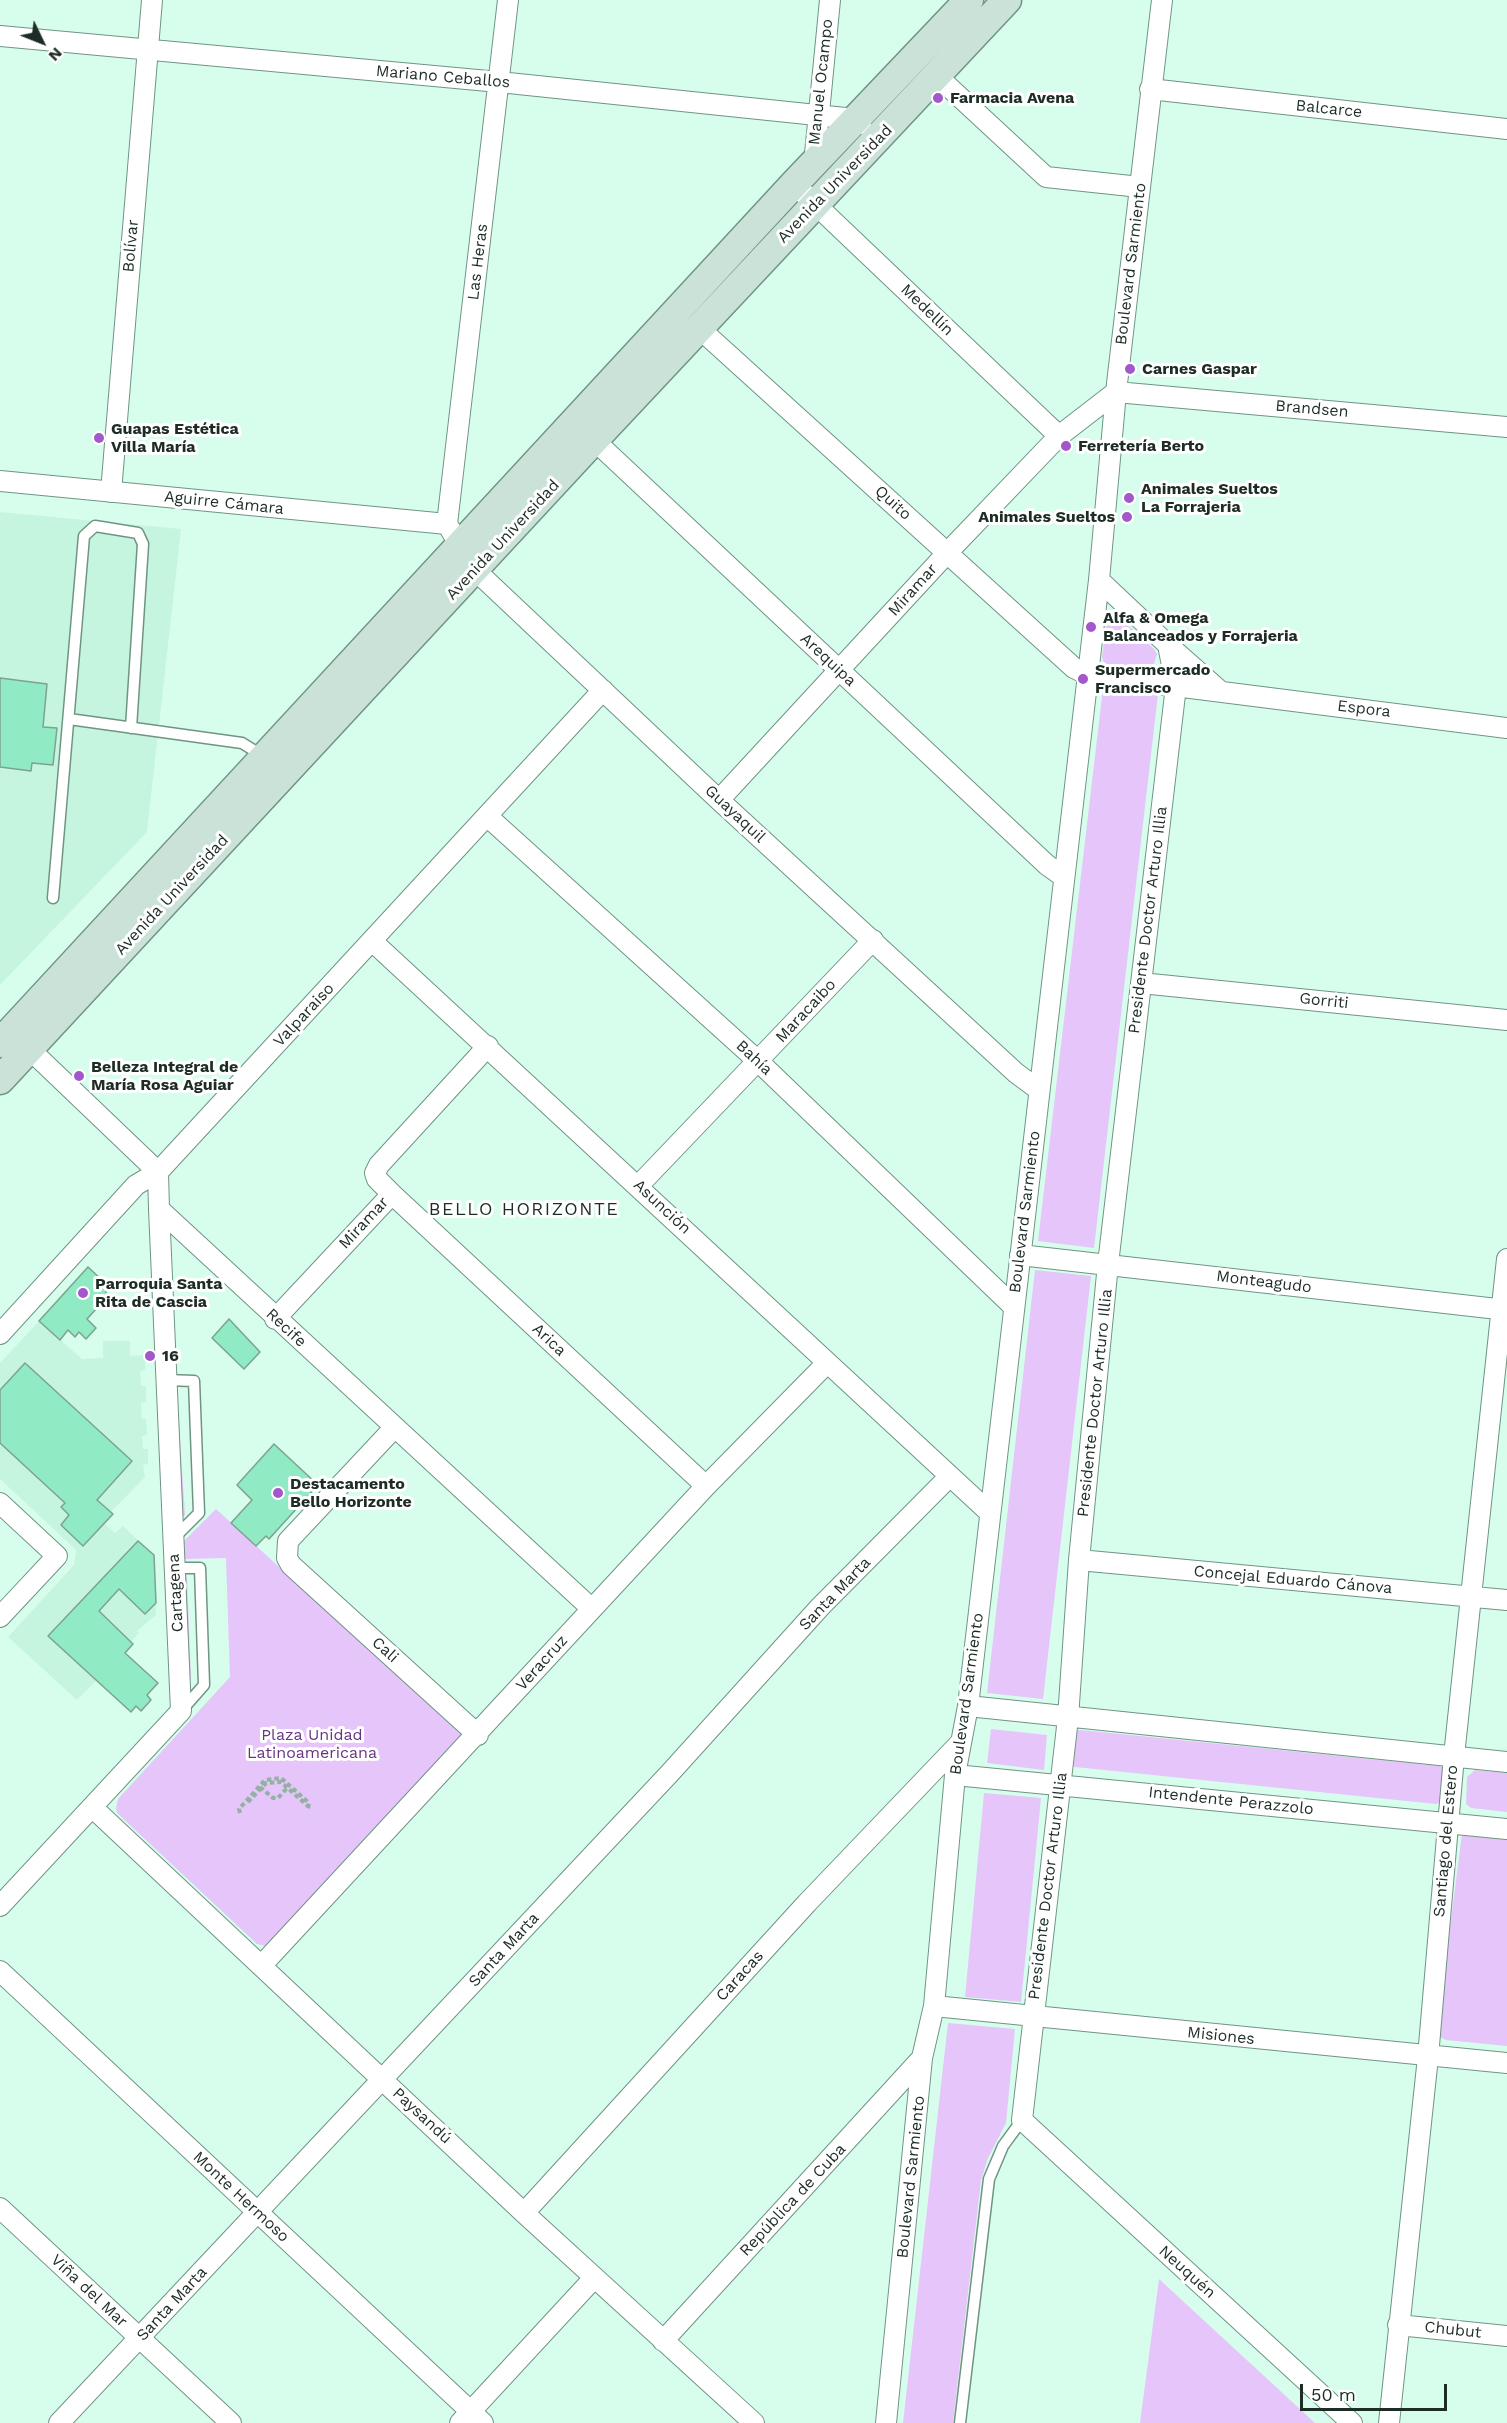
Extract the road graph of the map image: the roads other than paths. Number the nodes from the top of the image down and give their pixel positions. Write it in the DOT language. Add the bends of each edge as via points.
graph roads {
  1 [pos="152,0"];
  2 [pos="508,0"];
  3 [pos="830,0"];
  4 [pos="969,0"];
  5 [pos="1007,0"];
  6 [pos="1162,0"];
  7 [pos="0,36"];
  8 [pos="147,51"];
  9 [pos="937,76"];
  10 [pos="499,82"];
  11 [pos="1150,88"];
  12 [pos="817,117"];
  13 [pos="855,119"];
  14 [pos="1507,129"];
  15 [pos="878,140"];
  16 [pos="814,164"];
  17 [pos="794,184"];
  18 [pos="1140,187"];
  19 [pos="815,204"];
  20 [pos="700,328"];
  21 [pos="1116,392"];
  22 [pos="1507,427"];
  23 [pos="1059,436"];
  24 [pos="594,440"];
  25 [pos="0,481"];
  26 [pos="111,492"];
  27 [pos="461,547"];
  28 [pos="948,552"];
  29 [pos="1099,580"];
  30 [pos="1168,645"];
  31 [pos="839,671"];
  32 [pos="1088,675"];
  33 [pos="1176,686"];
  34 [pos="603,690"];
  35 [pos="1220,691"];
  36 [pos="69,719"];
  37 [pos="131,728"];
  38 [pos="1507,728"];
  39 [pos="274,765"];
  40 [pos="719,800"];
  41 [pos="487,816"];
  42 [pos="1064,877"];
  43 [pos="53,898"];
  44 [pos="873,940"];
  45 [pos="372,941"];
  46 [pos="1141,983"];
  47 [pos="1507,1020"];
  48 [pos="14,1041"];
  49 [pos="488,1046"];
  50 [pos="759,1062"];
  51 [pos="0,1080"];
  52 [pos="1039,1090"];
  53 [pos="159,1172"];
  54 [pos="639,1185"];
  55 [pos="392,1194"];
  56 [pos="159,1209"];
  57 [pos="1020,1255"];
  58 [pos="1507,1259"];
  59 [pos="1108,1264"];
  60 [pos="1014,1307"];
  61 [pos="1504,1310"];
  62 [pos="275,1318"];
  63 [pos="0,1334"];
  64 [pos="826,1364"];
  65 [pos="166,1380"];
  66 [pos="394,1428"];
  67 [pos="950,1477"];
  68 [pos="706,1486"];
  69 [pos="0,1503"];
  70 [pos="990,1513"];
  71 [pos="173,1539"];
  72 [pos="1079,1560"];
  73 [pos="1471,1596"];
  74 [pos="1507,1600"];
  75 [pos="592,1609"];
  76 [pos="0,1617"];
  77 [pos="968,1706"];
  78 [pos="1068,1718"];
  79 [pos="478,1735"];
  80 [pos="961,1742"];
  81 [pos="1454,1756"];
  82 [pos="1507,1762"];
  83 [pos="955,1775"];
  84 [pos="1060,1784"];
  85 [pos="93,1807"];
  86 [pos="1447,1822"];
  87 [pos="1507,1829"];
  88 [pos="0,1906"];
  89 [pos="261,1966"];
  90 [pos="0,1971"];
  91 [pos="934,2006"];
  92 [pos="1032,2017"];
  93 [pos="1428,2056"];
  94 [pos="922,2058"];
  95 [pos="1507,2063"];
  96 [pos="383,2080"];
  97 [pos="1022,2120"];
  98 [pos="0,2208"];
  99 [pos="258,2213"];
  100 [pos="524,2213"];
  101 [pos="594,2278"];
  102 [pos="1398,2325"];
  103 [pos="1507,2336"];
  104 [pos="140,2338"];
  105 [pos="663,2341"];
  106 [pos="471,2419"];
  107 [pos="59,2423"];
  108 [pos="231,2423"];
  109 [pos="754,2423"];
  110 [pos="886,2423"];
  111 [pos="960,2423"];
  112 [pos="1352,2423"];
  113 [pos="1389,2423"];
  1 -- 8 [label="street, Bolívar"];
  2 -- 10 [label="street, Las Heras"];
  3 -- 12 [label="street, Manuel Ocampo"];
  4 -- 13 [label="main road, Avenida Universidad"];
  5 -- 9 [label="main road, Avenida Universidad"];
  6 -- 11 [label="street, Boulevard Sarmiento"];
  7 -- 8 [label="street, Mariano Ceballos"];
  8 -- 10 [label="street, Mariano Ceballos"];
  8 -- 26 [label="street, Bolívar"];
  9 -- 15 [label="main road, Avenida Universidad"];
  9 -- 18 [label="street" via="1046,177"];
  10 -- 12 [label="street, Mariano Ceballos"];
  10 -- 27 [label="street, Las Heras"];
  11 -- 14 [label="street, Balcarce"];
  11 -- 18 [label="street, Boulevard Sarmiento"];
  12 -- 13 [label="street, Mariano Ceballos"];
  12 -- 16 [label="street, Manuel Ocampo"];
  13 -- 15 [label="street"];
  13 -- 16 [label="main road, Avenida Universidad"];
  15 -- 19 [label="main road, Avenida Universidad"];
  16 -- 17 [label="main road, Avenida Universidad"];
  17 -- 19 [label="street, Medellín"];
  17 -- 27 [label="main road, Avenida Universidad"];
  18 -- 21 [label="street, Boulevard Sarmiento"];
  19 -- 20 [label="main road, Avenida Universidad"];
  19 -- 23 [label="street, Medellín"];
  20 -- 24 [label="main road, Avenida Universidad"];
  20 -- 28 [label="street, Quito"];
  21 -- 22 [label="street, Brandsen"];
  21 -- 23 [label="street, Miramar"];
  21 -- 29 [label="street, Boulevard Sarmiento"];
  23 -- 28 [label="street, Miramar"];
  24 -- 27 [label="main road, Avenida Universidad"];
  24 -- 31 [label="street, Arequipa"];
  25 -- 26 [label="street, Aguirre Cámara"];
  26 -- 27 [label="street, Aguirre Cámara"];
  27 -- 34 [label="street, Guayaquil"];
  27 -- 39 [label="main road, Avenida Universidad"];
  28 -- 31 [label="street, Miramar"];
  28 -- 32 [label="street, Quito" via="1074,668"];
  29 -- 30 [label="street"];
  29 -- 32 [label="street, Boulevard Sarmiento"];
  30 -- 33 [label="street, Presidente Doctor Arturo Illia"];
  30 -- 35 [label="street"];
  31 -- 40 [label="street, Miramar"];
  31 -- 42 [label="street, Arequipa"];
  32 -- 33 [label="street, Espora"];
  32 -- 42 [label="street, Boulevard Sarmiento"];
  33 -- 35 [label="street, Espora"];
  33 -- 46 [label="street, Presidente Doctor Arturo Illia"];
  34 -- 40 [label="street, Guayaquil"];
  34 -- 41 [label="street, Valparaiso"];
  35 -- 38 [label="street, Espora"];
  36 -- 37 [label="lane"];
  36 -- 37 [label="lane" via="84,536 95,526 138,533 143,544"];
  36 -- 43 [label="lane"];
  37 -- 39 [label="lane" via="242,743"];
  39 -- 48 [label="main road, Avenida Universidad"];
  40 -- 44 [label="street, Guayaquil"];
  41 -- 45 [label="street, Valparaiso"];
  41 -- 50 [label="street, Bahía"];
  42 -- 52 [label="street, Boulevard Sarmiento"];
  44 -- 50 [label="street, Maracaibo"];
  44 -- 52 [label="street, Guayaquil"];
  45 -- 49 [label="street, Asunción"];
  45 -- 53 [label="street, Valparaiso"];
  46 -- 47 [label="street, Gorriti"];
  46 -- 59 [label="street, Presidente Doctor Arturo Illia"];
  48 -- 51 [label="main road, Avenida Universidad"];
  48 -- 53 [label="street"];
  49 -- 54 [label="street, Asunción"];
  49 -- 55 [label="street, Miramar" via="379,1165 377,1179"];
  50 -- 54 [label="street, Maracaibo"];
  50 -- 60 [label="street, Bahía"];
  52 -- 57 [label="street, Boulevard Sarmiento"];
  53 -- 56 [label="street"];
  53 -- 63 [label="street, Valparaiso" via="136,1185"];
  54 -- 64 [label="street, Asunción"];
  55 -- 62 [label="street, Miramar"];
  55 -- 68 [label="street, Arica"];
  56 -- 62 [label="street, Recife"];
  56 -- 65 [label="street, Cartagena"];
  57 -- 59 [label="street, Monteagudo"];
  57 -- 60 [label="street, Boulevard Sarmiento"];
  58 -- 61 [label="street, Santiago del Estero"];
  59 -- 61 [label="street, Monteagudo"];
  59 -- 72 [label="street, Presidente Doctor Arturo Illia"];
  60 -- 70 [label="street, Boulevard Sarmiento"];
  61 -- 73 [label="street, Santiago del Estero"];
  62 -- 66 [label="street, Recife"];
  64 -- 67 [label="street, Asunción"];
  64 -- 68 [label="street, Veracruz"];
  65 -- 71 [label="street, Cartagena"];
  65 -- 71 [label="lane" via="194,1381 199,1513"];
  66 -- 75 [label="street, Recife"];
  66 -- 79 [label="street, Cali" via="288,1541 287,1558 291,1566"];
  67 -- 70 [label="street, Asunción"];
  67 -- 96 [label="street, Santa Marta" via="820,1607"];
  68 -- 75 [label="street, Veracruz"];
  69 -- 76 [label="street" via="57,1556"];
  70 -- 77 [label="street, Boulevard Sarmiento"];
  71 -- 85 [label="street, Cartagena" via="181,1711"];
  72 -- 73 [label="street, Concejal Eduardo Cánova"];
  72 -- 78 [label="street, Presidente Doctor Arturo Illia"];
  73 -- 74 [label="street, Concejal Eduardo Cánova"];
  73 -- 81 [label="street, Santiago del Estero"];
  75 -- 79 [label="street, Veracruz"];
  77 -- 78 [label="street"];
  77 -- 80 [label="street, Boulevard Sarmiento"];
  78 -- 81 [label="street"];
  78 -- 84 [label="street, Presidente Doctor Arturo Illia"];
  79 -- 89 [label="street, Veracruz"];
  80 -- 83 [label="street, Boulevard Sarmiento"];
  80 -- 100 [label="street, Caracas" via="807,1903"];
  81 -- 82 [label="street"];
  81 -- 86 [label="street, Santiago del Estero"];
  83 -- 84 [label="street, Intendente Perazzolo"];
  83 -- 91 [label="street, Boulevard Sarmiento"];
  84 -- 86 [label="street, Intendente Perazzolo"];
  84 -- 92 [label="street, Presidente Doctor Arturo Illia"];
  85 -- 88 [label="street, Cartagena"];
  85 -- 89 [label="street, Paysandú"];
  86 -- 87 [label="street, Intendente Perazzolo"];
  86 -- 93 [label="street, Santiago del Estero"];
  89 -- 96 [label="street, Paysandú"];
  90 -- 99 [label="street, Monte Hermoso"];
  91 -- 92 [label="street, Misiones"];
  91 -- 94 [label="street, Boulevard Sarmiento"];
  92 -- 93 [label="street, Misiones"];
  92 -- 97 [label="street, Presidente Doctor Arturo Illia"];
  93 -- 95 [label="street, Misiones"];
  93 -- 102 [label="street, Santiago del Estero"];
  94 -- 105 [label="street, República de Cuba"];
  94 -- 110 [label="street, Boulevard Sarmiento"];
  96 -- 99 [label="street, Santa Marta"];
  96 -- 100 [label="street, Paysandú"];
  97 -- 111 [label="lane" via="1003,2146 989,2179"];
  97 -- 112 [label="street, Neuquén"];
  98 -- 104 [label="street, Viña del Mar"];
  99 -- 104 [label="street, Santa Marta"];
  99 -- 106 [label="street, Monte Hermoso"];
  100 -- 101 [label="street, Paysandú"];
  101 -- 105 [label="street, Paysandú"];
  101 -- 106 [label="street"];
  102 -- 103 [label="street, Chubut"];
  102 -- 113 [label="street, Santiago del Estero"];
  104 -- 107 [label="street, Santa Marta"];
  104 -- 108 [label="street, Viña del Mar"];
  105 -- 109 [label="street, Paysandú"];
}
